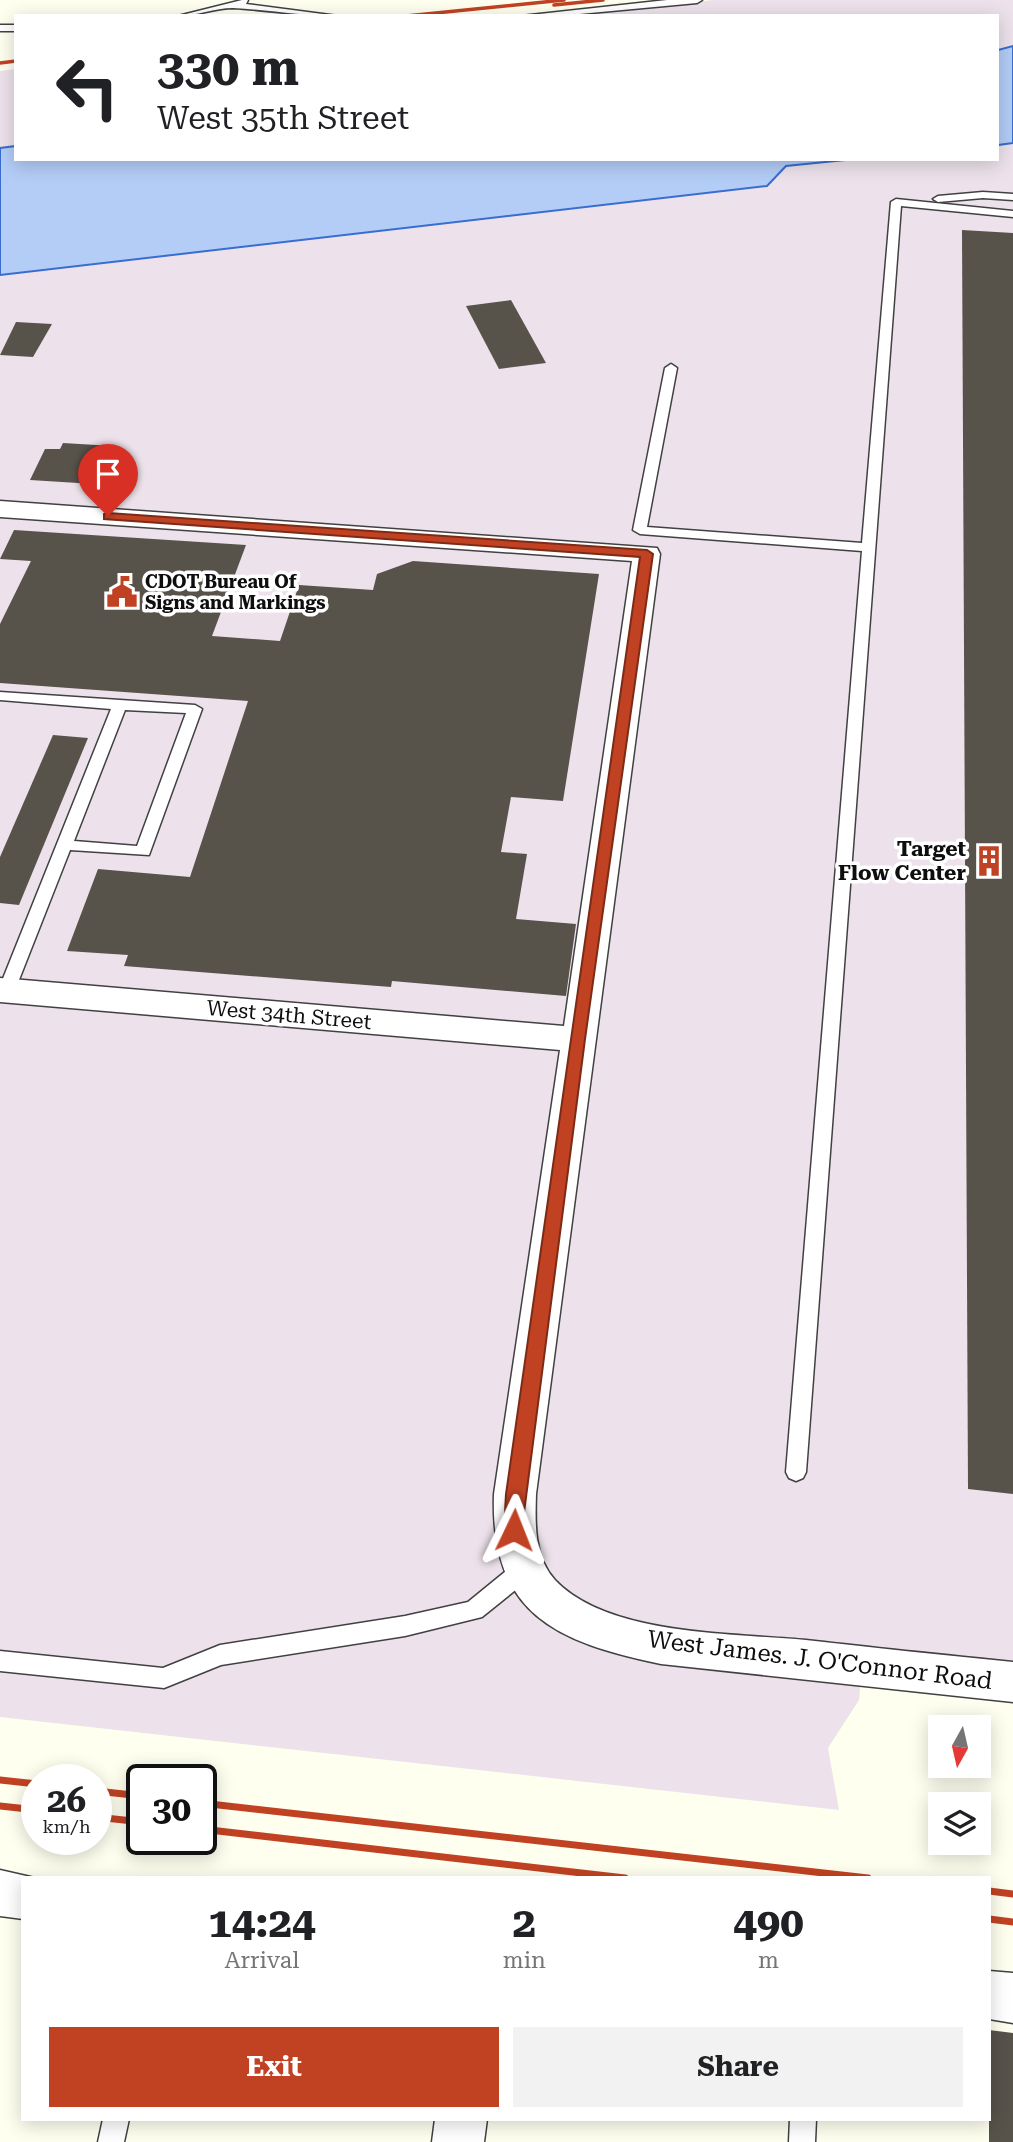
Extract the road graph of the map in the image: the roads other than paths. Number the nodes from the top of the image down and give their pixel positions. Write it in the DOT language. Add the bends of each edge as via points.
graph roads {
  1 [pos="251,0"];
  2 [pos="697,0"];
  3 [pos="234,6"];
  4 [pos="192,14"];
  5 [pos="314,14"];
  6 [pos="546,14"];
  7 [pos="1013,197"];
  8 [pos="896,202"];
  9 [pos="1013,214"];
  10 [pos="671,368"];
  11 [pos="0,509"];
  12 [pos="869,548"];
  13 [pos="0,696"];
  14 [pos="120,705"];
  15 [pos="65,845"];
  16 [pos="4,990"];
  17 [pos="577,1039"];
  18 [pos="796,1472"];
  19 [pos="524,1569"];
  20 [pos="0,1661"];
  21 [pos="1013,1682"];
  22 [pos="0,1893"];
  23 [pos="21,1896"];
  24 [pos="991,1995"];
  25 [pos="1013,1998"];
  26 [pos="116,2121"];
  27 [pos="461,2121"];
  28 [pos="803,2121"];
  29 [pos="111,2142"];
  30 [pos="458,2142"];
  31 [pos="802,2142"];
  1 -- 3 [label="lane"];
  2 -- 6 [label="lane"];
  3 -- 4 [label="lane"];
  3 -- 5 [label="lane"];
  7 -- 8 [label="lane"];
  8 -- 9 [label="lane"];
  8 -- 12 [label="lane"];
  10 -- 12 [label="lane" via="640,530"];
  11 -- 17 [label="street" via="647,554"];
  12 -- 18 [label="lane"];
  13 -- 14 [label="lane"];
  14 -- 15 [label="lane"];
  14 -- 15 [label="lane" via="195,709 143,851"];
  15 -- 16 [label="lane"];
  16 -- 17 [label="street, West 34th Street"];
  17 -- 19 [label="street" via="515,1494 514,1530"];
  19 -- 20 [label="lane" via="474,1610 405,1626 220,1655 164,1678"];
  19 -- 21 [label="street, West James. J. O'Connor Road" via="551,1603 628,1637"];
  22 -- 23 [label="street"];
  24 -- 25 [label="street"];
  26 -- 29 [label="lane"];
  27 -- 30 [label="street"];
  28 -- 31 [label="lane"];
}
